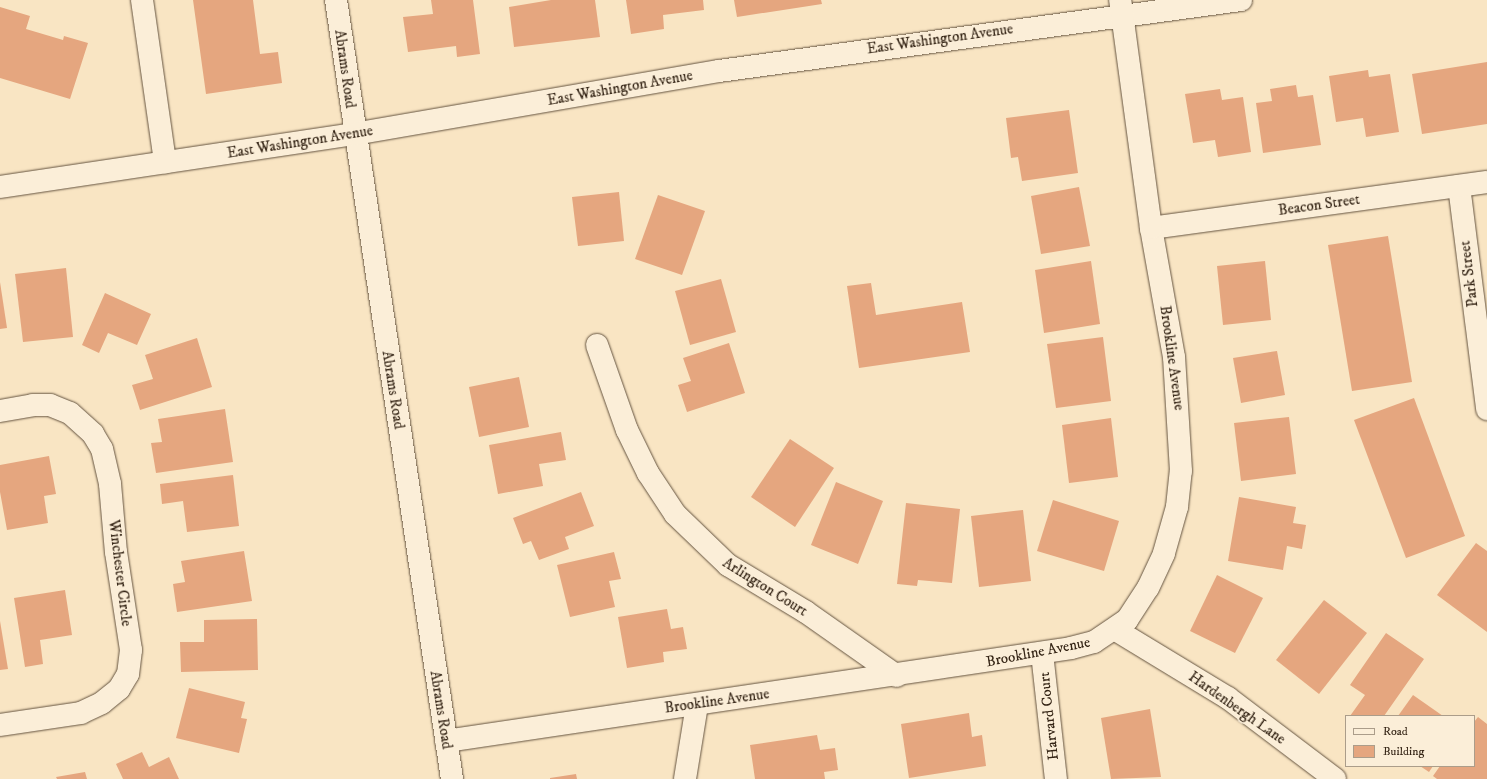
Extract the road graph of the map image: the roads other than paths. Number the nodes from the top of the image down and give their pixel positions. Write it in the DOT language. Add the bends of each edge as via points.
graph roads {
  1 [pos="142,0"];
  2 [pos="336,0"];
  3 [pos="1241,0"];
  4 [pos="1121,7"];
  5 [pos="354,134"];
  6 [pos="165,162"];
  7 [pos="1487,182"];
  8 [pos="1459,186"];
  9 [pos="0,187"];
  10 [pos="1151,228"];
  11 [pos="597,345"];
  12 [pos="1487,409"];
  13 [pos="0,411"];
  14 [pos="1116,630"];
  15 [pos="1042,653"];
  16 [pos="897,676"];
  17 [pos="697,705"];
  18 [pos="0,725"];
  19 [pos="446,741"];
  20 [pos="452,779"];
  21 [pos="685,779"];
  22 [pos="1056,779"];
  23 [pos="1335,779"];
  1 -- 6 [label="street"];
  2 -- 5 [label="street, Abrams Road"];
  3 -- 4 [label="street, East Washington Avenue"];
  4 -- 5 [label="street, East Washington Avenue" via="719,71"];
  4 -- 10 [label="street, Brookline Avenue"];
  5 -- 6 [label="street, East Washington Avenue"];
  5 -- 19 [label="street, Abrams Road"];
  6 -- 9 [label="street, East Washington Avenue"];
  7 -- 8 [label="street, Beacon Street"];
  8 -- 10 [label="street, Beacon Street"];
  8 -- 12 [label="street, Park Street"];
  10 -- 14 [label="street, Brookline Avenue" via="1174,357 1182,471 1177,507 1164,553 1148,588 1127,620"];
  11 -- 16 [label="street, Arlington Court" via="627,430 648,473 680,519 728,565 806,612"];
  13 -- 18 [label="street, Winchester Circle" via="33,404 63,410 93,434 102,449 110,484 116,552 131,650 128,674 119,689 102,703 81,713"];
  14 -- 15 [label="street, Brookline Avenue" via="1094,642"];
  14 -- 23 [label="street, Hardenbergh Lane" via="1228,698"];
  15 -- 16 [label="street, Brookline Avenue"];
  15 -- 22 [label="street, Harvard Court"];
  16 -- 17 [label="street, Brookline Avenue"];
  17 -- 19 [label="street, Brookline Avenue"];
  17 -- 21 [label="street"];
  19 -- 20 [label="street, Abrams Road"];
}
